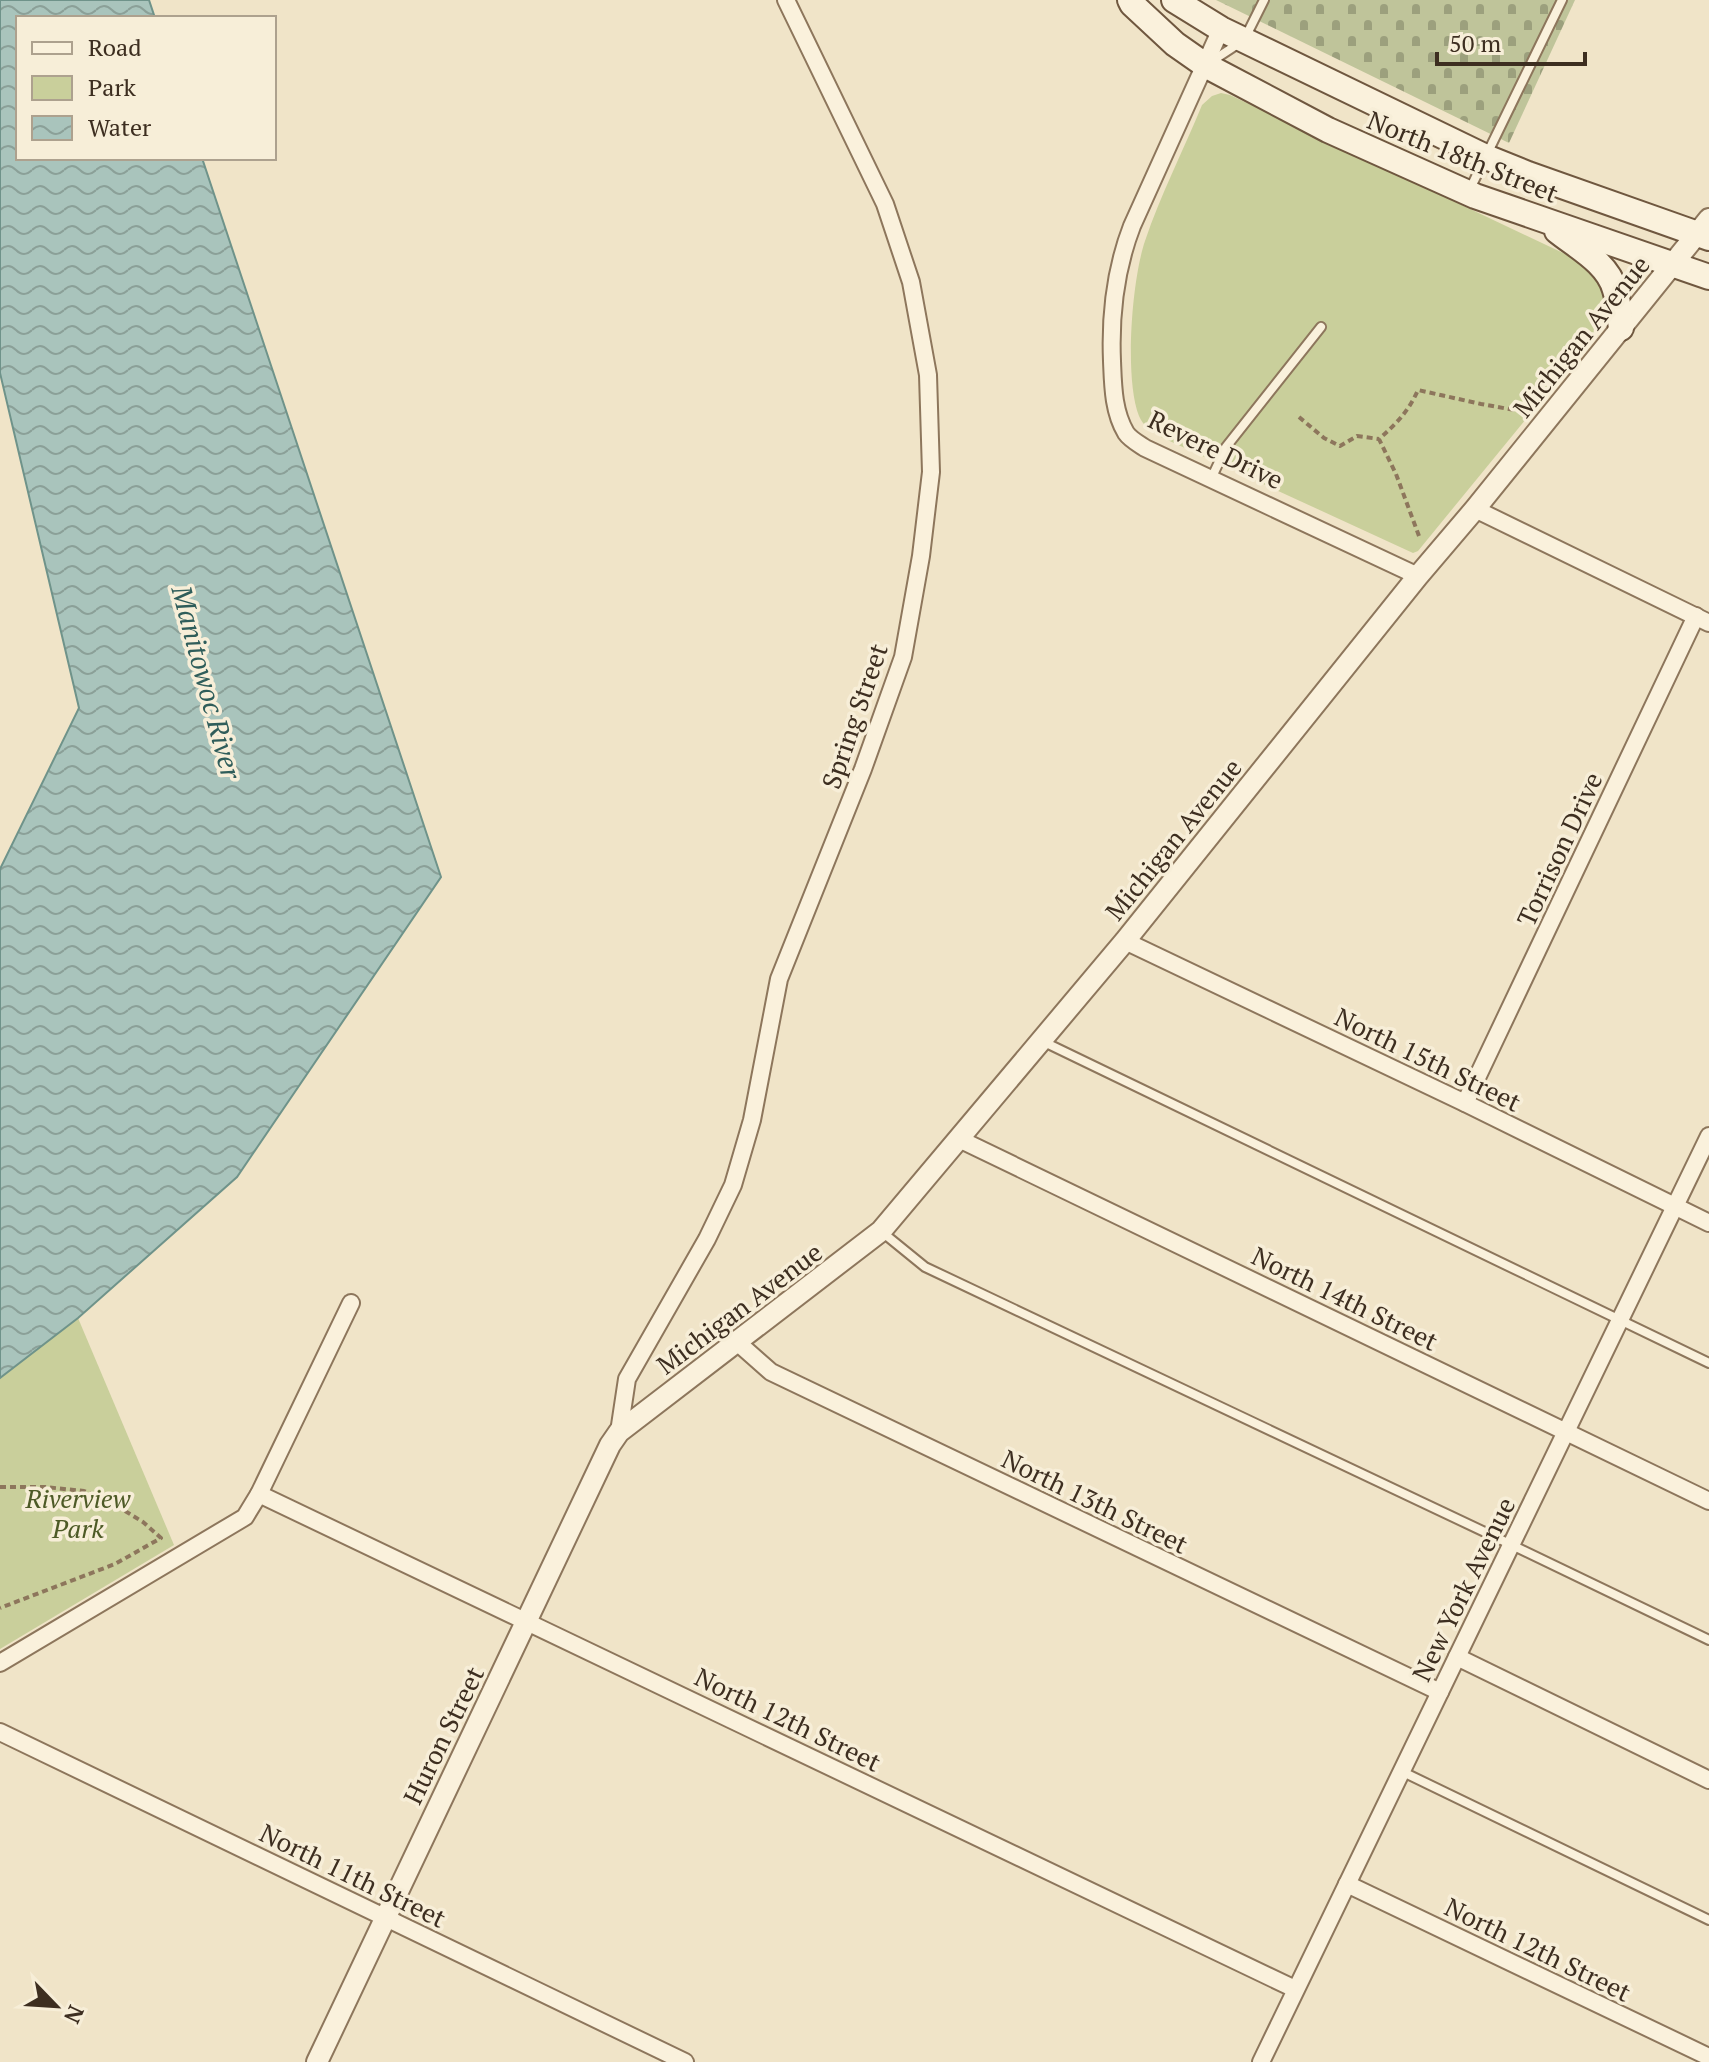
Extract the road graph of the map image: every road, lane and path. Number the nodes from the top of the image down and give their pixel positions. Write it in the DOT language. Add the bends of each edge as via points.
graph roads {
  1 [pos="786,0"];
  2 [pos="1130,0"];
  3 [pos="1174,0"];
  4 [pos="1264,0"];
  5 [pos="1562,0"];
  6 [pos="1221,29"];
  7 [pos="1244,40"];
  8 [pos="1205,65"];
  9 [pos="1486,157"];
  10 [pos="1468,193"];
  11 [pos="1539,218"];
  12 [pos="1705,230"];
  13 [pos="1672,264"];
  14 [pos="1709,277"];
  15 [pos="1321,327"];
  16 [pos="1621,328"];
  17 [pos="1520,411"];
  18 [pos="1299,417"];
  19 [pos="1379,439"];
  20 [pos="1211,479"];
  21 [pos="1475,509"];
  22 [pos="1419,536"];
  23 [pos="1418,576"];
  24 [pos="1702,620"];
  25 [pos="1125,941"];
  26 [pos="1041,1040"];
  27 [pos="1465,1103"];
  28 [pos="1709,1136"];
  29 [pos="959,1139"];
  30 [pos="1675,1206"];
  31 [pos="1709,1223"];
  32 [pos="881,1231"];
  33 [pos="351,1303"];
  34 [pos="1620,1320"];
  35 [pos="737,1342"];
  36 [pos="1709,1363"];
  37 [pos="619,1432"];
  38 [pos="1566,1432"];
  39 [pos="0,1487"];
  40 [pos="259,1494"];
  41 [pos="1709,1501"];
  42 [pos="1511,1544"];
  43 [pos="0,1608"];
  44 [pos="527,1620"];
  45 [pos="1709,1640"];
  46 [pos="1457,1657"];
  47 [pos="0,1663"];
  48 [pos="1440,1692"];
  49 [pos="0,1732"];
  50 [pos="1403,1772"];
  51 [pos="1709,1780"];
  52 [pos="1347,1884"];
  53 [pos="385,1917"];
  54 [pos="1709,1920"];
  55 [pos="1295,1989"];
  56 [pos="664,2057"];
  57 [pos="1709,2057"];
  58 [pos="317,2062"];
  59 [pos="685,2062"];
  60 [pos="1261,2062"];
  1 -- 37 [label="street, Spring Street" via="885,204 911,282 928,375 931,472 903,657 779,979 752,1120 733,1185 627,1379"];
  2 -- 8 [label="main road"];
  3 -- 6 [label="main road"];
  4 -- 7 [label="lane"];
  5 -- 9 [label="lane"];
  6 -- 7 [label="main road, North 18th Street"];
  6 -- 8 [label="street, Revere Drive"];
  7 -- 8 [label="lane"];
  7 -- 9 [label="main road, North 18th Street"];
  8 -- 10 [label="main road, North 18th Street" via="1328,130"];
  8 -- 20 [label="street, Revere Drive" via="1122,253 1111,325 1113,397 1127,436"];
  9 -- 10 [label="lane"];
  9 -- 12 [label="main road, North 18th Street"];
  10 -- 11 [label="main road, North 18th Street"];
  11 -- 13 [label="main road, North 18th Street"];
  11 -- 16 [label="main road" via="1607,273 1615,287"];
  12 -- 13 [label="street, Michigan Avenue"];
  13 -- 14 [label="main road, North 18th Street"];
  13 -- 16 [label="street, Michigan Avenue"];
  15 -- 20 [label="lane" via="1226,447"];
  16 -- 21 [label="street, Michigan Avenue"];
  17 -- 19 [label="path" via="1418,390 1409,409"];
  18 -- 19 [label="path" via="1340,446 1357,436"];
  19 -- 22 [label="path"];
  20 -- 23 [label="street, Revere Drive"];
  21 -- 23 [label="street, Michigan Avenue"];
  21 -- 24 [label="street"];
  23 -- 25 [label="street, Michigan Avenue"];
  24 -- 27 [label="street, Torrison Drive"];
  25 -- 26 [label="street, Michigan Avenue"];
  25 -- 27 [label="street, North 15th Street"];
  26 -- 29 [label="street, Michigan Avenue"];
  26 -- 34 [label="lane"];
  27 -- 30 [label="street, North 15th Street"];
  28 -- 30 [label="street, New York Avenue"];
  29 -- 32 [label="street, Michigan Avenue"];
  29 -- 38 [label="street, North 14th Street"];
  30 -- 31 [label="street, North 15th Street"];
  30 -- 34 [label="street, New York Avenue"];
  32 -- 35 [label="street, Michigan Avenue"];
  32 -- 42 [label="lane" via="925,1267"];
  33 -- 40 [label="street"];
  34 -- 36 [label="lane"];
  34 -- 38 [label="street, New York Avenue"];
  35 -- 37 [label="street, Michigan Avenue"];
  35 -- 48 [label="street, North 13th Street" via="771,1372"];
  37 -- 44 [label="street, Huron Street"];
  38 -- 41 [label="street, North 14th Street"];
  38 -- 42 [label="street, New York Avenue"];
  39 -- 43 [label="path" via="84,1491 112,1503 161,1538 115,1564"];
  40 -- 44 [label="street, North 12th Street"];
  40 -- 47 [label="street" via="245,1517"];
  42 -- 45 [label="lane"];
  42 -- 46 [label="street, New York Avenue"];
  44 -- 53 [label="street, Huron Street"];
  44 -- 55 [label="street, North 12th Street"];
  46 -- 48 [label="street, New York Avenue"];
  46 -- 51 [label="street"];
  48 -- 50 [label="street, New York Avenue"];
  49 -- 53 [label="street, North 11th Street"];
  50 -- 52 [label="street, New York Avenue"];
  50 -- 54 [label="lane"];
  52 -- 55 [label="street, New York Avenue"];
  52 -- 57 [label="street, North 12th Street"];
  53 -- 56 [label="street, North 11th Street"];
  53 -- 58 [label="street, Huron Street"];
  55 -- 60 [label="street, New York Avenue"];
  56 -- 59 [label="street, North 11th Street"];
}
